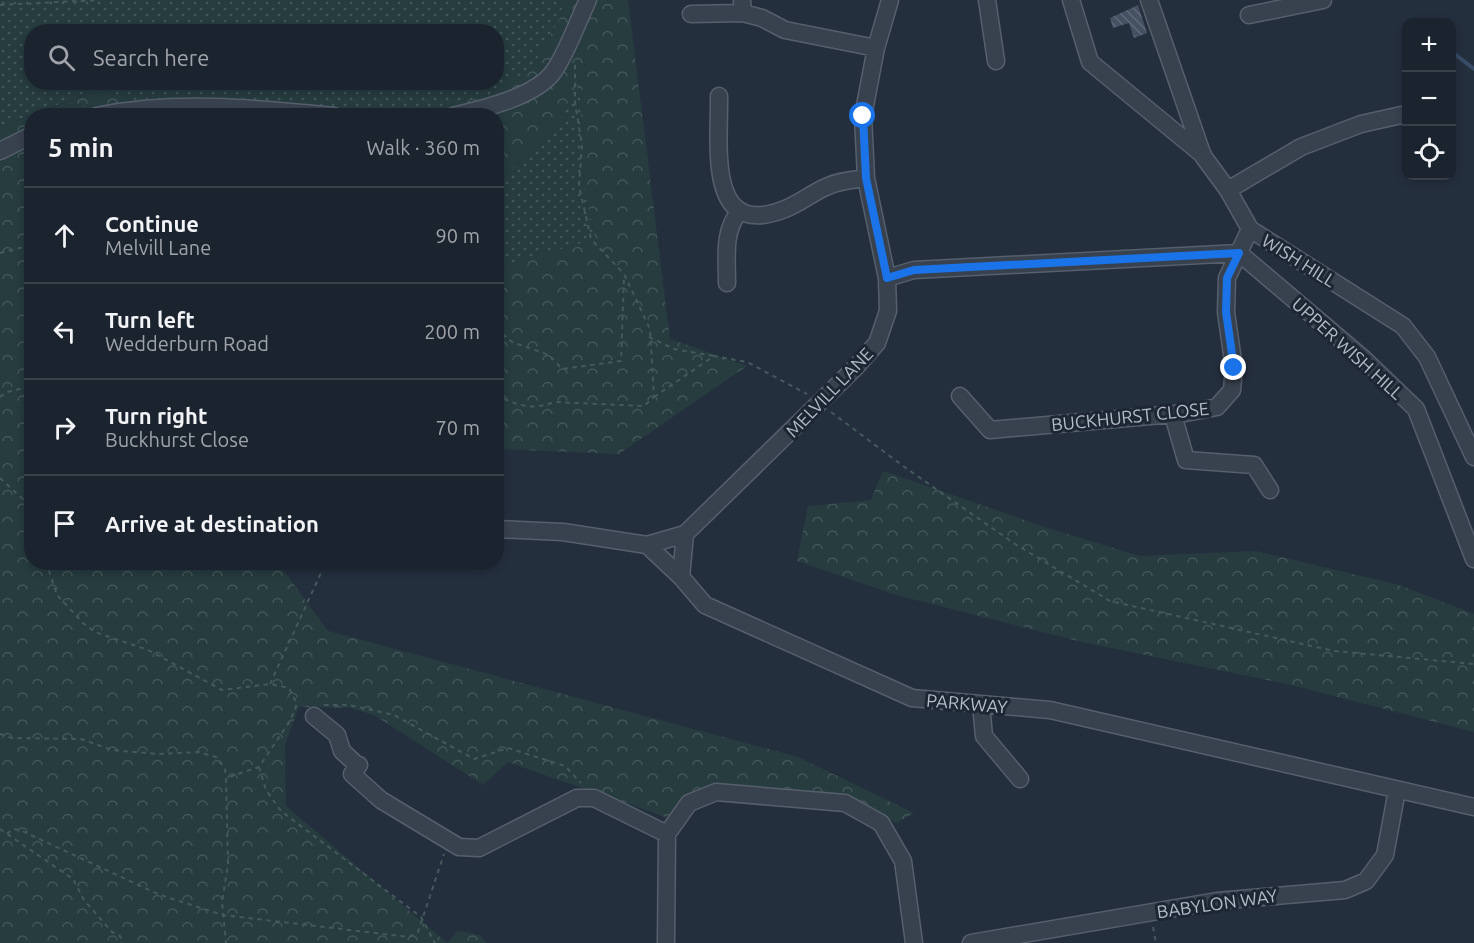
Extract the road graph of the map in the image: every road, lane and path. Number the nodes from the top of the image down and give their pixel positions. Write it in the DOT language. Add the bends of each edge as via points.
graph roads {
  1 [pos="76,0"];
  2 [pos="99,0"];
  3 [pos="588,0"];
  4 [pos="890,0"];
  5 [pos="987,0"];
  6 [pos="1071,0"];
  7 [pos="1149,0"];
  8 [pos="1323,0"];
  9 [pos="0,5"];
  10 [pos="743,7"];
  11 [pos="691,14"];
  12 [pos="1249,15"];
  13 [pos="876,48"];
  14 [pos="575,61"];
  15 [pos="996,61"];
  16 [pos="718,96"];
  17 [pos="167,108"];
  18 [pos="255,108"];
  19 [pos="489,108"];
  20 [pos="1402,115"];
  21 [pos="24,139"];
  22 [pos="0,151"];
  23 [pos="1203,156"];
  24 [pos="866,178"];
  25 [pos="1228,190"];
  26 [pos="739,212"];
  27 [pos="1250,229"];
  28 [pos="24,246"];
  29 [pos="0,253"];
  30 [pos="1239,253"];
  31 [pos="624,274"];
  32 [pos="887,278"];
  33 [pos="727,283"];
  34 [pos="504,335"];
  35 [pos="649,336"];
  36 [pos="714,356"];
  37 [pos="24,388"];
  38 [pos="960,396"];
  39 [pos="0,397"];
  40 [pos="654,398"];
  41 [pos="504,399"];
  42 [pos="820,402"];
  43 [pos="1173,415"];
  44 [pos="1474,457"];
  45 [pos="0,478"];
  46 [pos="1270,490"];
  47 [pos="24,500"];
  48 [pos="504,529"];
  49 [pos="685,534"];
  50 [pos="647,545"];
  51 [pos="1474,559"];
  52 [pos="48,570"];
  53 [pos="322,570"];
  54 [pos="681,577"];
  55 [pos="1474,664"];
  56 [pos="270,684"];
  57 [pos="297,704"];
  58 [pos="981,704"];
  59 [pos="313,708"];
  60 [pos="0,734"];
  61 [pos="259,767"];
  62 [pos="226,778"];
  63 [pos="1020,779"];
  64 [pos="1397,790"];
  65 [pos="594,798"];
  66 [pos="1474,807"];
  67 [pos="0,829"];
  68 [pos="7,834"];
  69 [pos="667,834"];
  70 [pos="449,841"];
  71 [pos="1149,913"];
  72 [pos="223,915"];
  73 [pos="421,917"];
  74 [pos="123,943"];
  75 [pos="226,943"];
  76 [pos="435,943"];
  77 [pos="666,943"];
  78 [pos="914,943"];
  79 [pos="971,943"];
  80 [pos="1156,943"];
  1 -- 2 [label="path"];
  1 -- 9 [label="path"];
  3 -- 19 [label="street" via="553,73 521,96"];
  4 -- 13 [label="street, MELVILL LANE"];
  5 -- 15 [label="street"];
  6 -- 23 [label="street" via="1090,62"];
  7 -- 23 [label="street, WISH HILL"];
  8 -- 12 [label="street"];
  10 -- 11 [label="street"];
  10 -- 13 [label="street" via="785,30"];
  13 -- 24 [label="street, MELVILL LANE" via="863,116"];
  14 -- 31 [label="path" via="574,103 582,145 579,186 591,239"];
  16 -- 26 [label="street" via="721,183 726,198"];
  17 -- 18 [label="street"];
  20 -- 25 [label="street" via="1361,124 1300,147"];
  21 -- 22 [label="street"];
  23 -- 25 [label="street, WISH HILL"];
  24 -- 26 [label="street" via="838,182 784,209 762,215"];
  24 -- 32 [label="street, MELVILL LANE"];
  25 -- 27 [label="street, WISH HILL"];
  26 -- 33 [label="street" via="729,224"];
  27 -- 30 [label="street, BUCKHURST CLOSE"];
  27 -- 44 [label="street, WISH HILL" via="1403,326 1427,357"];
  28 -- 29 [label="path"];
  30 -- 32 [label="street" via="914,270"];
  30 -- 43 [label="street, BUCKHURST CLOSE" via="1227,278 1232,390 1217,407"];
  30 -- 51 [label="street, UPPER WISH HILL" via="1364,359 1416,409"];
  31 -- 34 [label="path" via="621,361 562,369 549,355 512,342"];
  31 -- 35 [label="path" via="650,329"];
  32 -- 42 [label="street, MELVILL LANE" via="888,311 877,343"];
  35 -- 36 [label="path" via="674,349"];
  35 -- 40 [label="path"];
  36 -- 40 [label="path"];
  36 -- 42 [label="path" via="747,362"];
  37 -- 39 [label="path"];
  38 -- 43 [label="street, BUCKHURST CLOSE" via="988,429"];
  40 -- 41 [label="path" via="644,406 554,402 541,407 520,406"];
  42 -- 49 [label="street, MELVILL LANE"];
  42 -- 55 [label="path" via="1015,544 1110,601 1334,651"];
  43 -- 46 [label="street" via="1186,460 1254,465"];
  45 -- 47 [label="path"];
  48 -- 50 [label="street" via="562,532"];
  49 -- 50 [label="street"];
  49 -- 54 [label="street"];
  50 -- 54 [label="street, PARKWAY"];
  52 -- 56 [label="path" via="57,595 96,632 148,650 222,690"];
  53 -- 56 [label="path"];
  54 -- 58 [label="street, PARKWAY" via="705,605 912,698"];
  56 -- 57 [label="path" via="289,688"];
  57 -- 59 [label="path"];
  57 -- 61 [label="path"];
  58 -- 63 [label="street" via="984,736"];
  58 -- 64 [label="street, PARKWAY" via="1050,710"];
  59 -- 65 [label="path" via="349,705 394,715 474,759 508,748 565,766"];
  59 -- 70 [label="street" via="337,735 342,751 358,765 352,774 381,800"];
  60 -- 62 [label="path" via="12,738 81,739 112,750 199,752 216,757"];
  61 -- 62 [label="path"];
  61 -- 73 [label="path" via="266,790 281,811"];
  62 -- 72 [label="path" via="228,865"];
  64 -- 66 [label="street, PARKWAY"];
  64 -- 71 [label="street, BABYLON WAY" via="1384,855 1366,881 1346,890 1217,901"];
  65 -- 69 [label="street"];
  65 -- 70 [label="street" via="577,798 479,848 459,847"];
  67 -- 68 [label="path"];
  68 -- 72 [label="path" via="13,828 20,830 160,895"];
  68 -- 74 [label="path" via="73,879 84,900"];
  69 -- 77 [label="street"];
  69 -- 78 [label="street" via="689,803 716,792 845,803 881,823 903,861"];
  70 -- 73 [label="path"];
  71 -- 79 [label="street, BABYLON WAY"];
  71 -- 80 [label="path"];
  72 -- 73 [label="path" via="409,937 418,932"];
  72 -- 75 [label="path"];
  73 -- 76 [label="path"];
}
